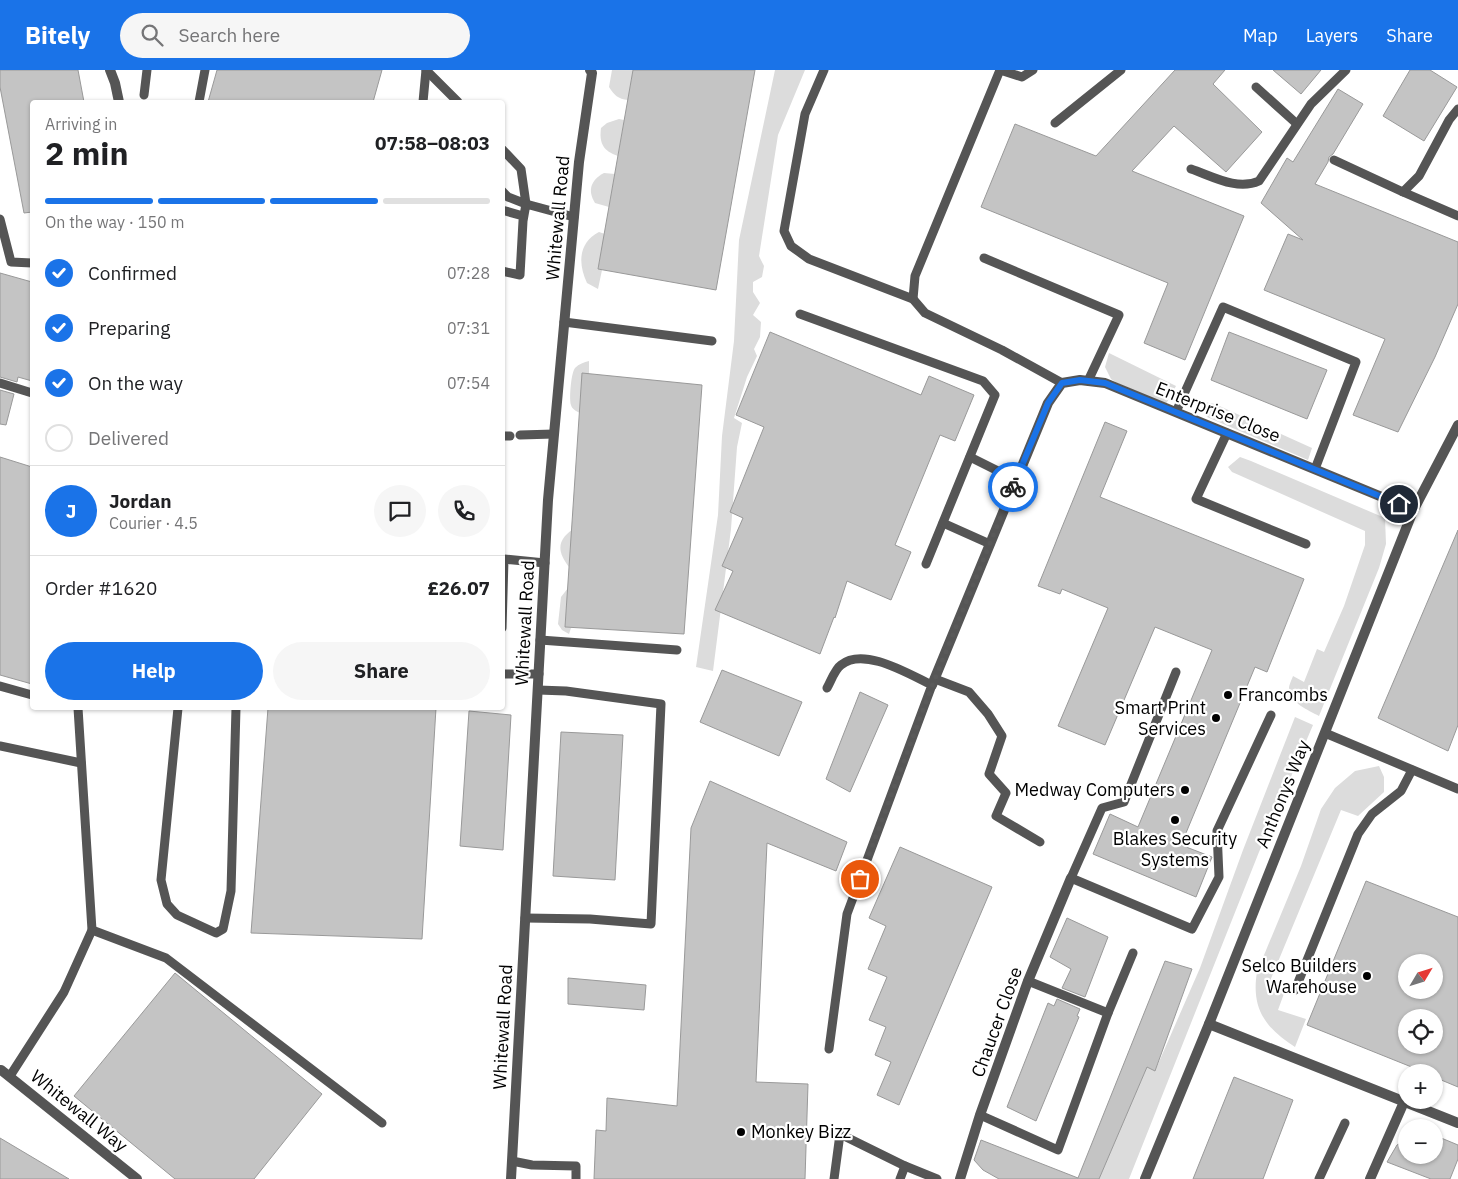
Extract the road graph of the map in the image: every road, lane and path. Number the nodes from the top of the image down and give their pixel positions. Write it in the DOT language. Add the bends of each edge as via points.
graph roads {
  1 [pos="110,70"];
  2 [pos="147,70"];
  3 [pos="205,70"];
  4 [pos="590,70"];
  5 [pos="824,70"];
  6 [pos="1000,70"];
  7 [pos="1032,70"];
  8 [pos="1122,70"];
  9 [pos="1346,70"];
  10 [pos="1256,87"];
  11 [pos="144,95"];
  12 [pos="119,100"];
  13 [pos="199,100"];
  14 [pos="423,100"];
  15 [pos="456,100"];
  16 [pos="1458,109"];
  17 [pos="1055,123"];
  18 [pos="1297,124"];
  19 [pos="505,152"];
  20 [pos="1334,160"];
  21 [pos="1191,169"];
  22 [pos="1403,192"];
  23 [pos="505,194"];
  24 [pos="526,204"];
  25 [pos="505,211"];
  26 [pos="523,216"];
  27 [pos="574,216"];
  28 [pos="1458,216"];
  29 [pos="0,220"];
  30 [pos="984,258"];
  31 [pos="30,263"];
  32 [pos="505,272"];
  33 [pos="913,298"];
  34 [pos="800,314"];
  35 [pos="564,322"];
  36 [pos="712,341"];
  37 [pos="1088,381"];
  38 [pos="0,383"];
  39 [pos="1062,383"];
  40 [pos="30,392"];
  41 [pos="1176,412"];
  42 [pos="1458,425"];
  43 [pos="1227,433"];
  44 [pos="554,434"];
  45 [pos="520,435"];
  46 [pos="970,457"];
  47 [pos="1315,469"];
  48 [pos="1016,480"];
  49 [pos="1413,511"];
  50 [pos="943,523"];
  51 [pos="990,544"];
  52 [pos="1306,544"];
  53 [pos="505,559"];
  54 [pos="545,562"];
  55 [pos="926,564"];
  56 [pos="540,640"];
  57 [pos="677,650"];
  58 [pos="1176,672"];
  59 [pos="505,674"];
  60 [pos="538,674"];
  61 [pos="934,682"];
  62 [pos="0,686"];
  63 [pos="827,688"];
  64 [pos="538,690"];
  65 [pos="30,694"];
  66 [pos="78,710"];
  67 [pos="178,710"];
  68 [pos="236,710"];
  69 [pos="1271,716"];
  70 [pos="1325,733"];
  71 [pos="0,746"];
  72 [pos="81,763"];
  73 [pos="1412,770"];
  74 [pos="1458,789"];
  75 [pos="1040,842"];
  76 [pos="1070,878"];
  77 [pos="525,918"];
  78 [pos="92,930"];
  79 [pos="1133,953"];
  80 [pos="1028,980"];
  81 [pos="1295,990"];
  82 [pos="1108,1013"];
  83 [pos="1209,1024"];
  84 [pos="830,1050"];
  85 [pos="3,1071"];
  86 [pos="1398,1100"];
  87 [pos="1401,1109"];
  88 [pos="1422,1109"];
  89 [pos="980,1115"];
  90 [pos="382,1123"];
  91 [pos="1345,1123"];
  92 [pos="1458,1123"];
  93 [pos="512,1161"];
  94 [pos="905,1166"];
  95 [pos="137,1179"];
  96 [pos="510,1179"];
  97 [pos="576,1179"];
  98 [pos="834,1179"];
  99 [pos="900,1179"];
  100 [pos="937,1179"];
  101 [pos="960,1179"];
  102 [pos="1145,1179"];
  103 [pos="1318,1179"];
  104 [pos="1370,1179"];
  1 -- 12 [label="street"];
  2 -- 11 [label="lane"];
  3 -- 13 [label="lane"];
  4 -- 27 [label="street, Whitewall Road"];
  5 -- 33 [label="lane" via="805,114 784,231 791,246 809,258"];
  6 -- 7 [label="lane" via="1022,77"];
  6 -- 33 [label="lane" via="915,276"];
  8 -- 17 [label="lane"];
  9 -- 18 [label="lane" via="1311,104"];
  10 -- 18 [label="lane"];
  14 -- 15 [label="lane" via="426,70"];
  16 -- 22 [label="lane" via="1419,176"];
  18 -- 21 [label="lane" via="1258,182 1236,184"];
  19 -- 24 [label="lane" via="521,169"];
  20 -- 22 [label="lane"];
  22 -- 28 [label="lane"];
  23 -- 24 [label="lane"];
  24 -- 26 [label="lane"];
  24 -- 27 [label="lane"];
  25 -- 26 [label="lane"];
  26 -- 32 [label="lane" via="520,275"];
  27 -- 35 [label="street, Whitewall Road"];
  29 -- 31 [label="lane" via="11,262"];
  30 -- 37 [label="lane" via="1119,315"];
  33 -- 39 [label="lane" via="924,313"];
  34 -- 46 [label="lane" via="983,381 995,395"];
  35 -- 36 [label="lane"];
  35 -- 44 [label="street, Whitewall Road"];
  37 -- 39 [label="street, Enterprise Close"];
  37 -- 41 [label="street, Enterprise Close" via="1105,383"];
  38 -- 40 [label="lane"];
  39 -- 48 [label="street" via="1048,403"];
  41 -- 43 [label="street, Enterprise Close"];
  41 -- 47 [label="lane" via="1223,306 1356,362"];
  42 -- 49 [label="street, Anthonys Way"];
  43 -- 47 [label="street, Enterprise Close"];
  43 -- 52 [label="lane" via="1196,499"];
  44 -- 45 [label="lane"];
  44 -- 54 [label="street, Whitewall Road"];
  46 -- 48 [label="lane"];
  46 -- 50 [label="lane"];
  47 -- 49 [label="street, Enterprise Close"];
  48 -- 51 [label="street"];
  49 -- 70 [label="street, Anthonys Way"];
  50 -- 51 [label="lane"];
  50 -- 55 [label="lane"];
  51 -- 61 [label="street"];
  53 -- 54 [label="lane"];
  54 -- 56 [label="street, Whitewall Road"];
  56 -- 57 [label="lane"];
  56 -- 60 [label="street, Whitewall Road"];
  58 -- 76 [label="lane" via="1124,802 1102,808"];
  59 -- 60 [label="lane"];
  60 -- 64 [label="street, Whitewall Road"];
  61 -- 63 [label="lane" via="877,660 855,658 840,665"];
  61 -- 75 [label="lane" via="969,692 988,714 1002,736 989,774 1006,793 996,816"];
  61 -- 84 [label="lane" via="847,914"];
  62 -- 65 [label="lane"];
  64 -- 77 [label="street, Whitewall Road"];
  64 -- 77 [label="lane" via="661,704 651,924"];
  66 -- 72 [label="lane"];
  67 -- 68 [label="lane" via="161,880 167,904 178,915 216,933 223,929 231,890"];
  69 -- 76 [label="lane" via="1217,831 1219,877 1192,929"];
  70 -- 73 [label="lane"];
  70 -- 83 [label="street, Anthonys Way"];
  71 -- 72 [label="lane"];
  72 -- 78 [label="lane"];
  73 -- 74 [label="lane"];
  73 -- 81 [label="lane" via="1401,791 1372,814 1358,834"];
  76 -- 80 [label="street, Chaucer Close"];
  77 -- 93 [label="street, Whitewall Road"];
  78 -- 85 [label="lane" via="64,992"];
  78 -- 90 [label="lane" via="166,958"];
  79 -- 82 [label="lane"];
  80 -- 82 [label="lane"];
  80 -- 89 [label="street, Chaucer Close"];
  82 -- 89 [label="lane" via="1058,1150"];
  83 -- 86 [label="street"];
  83 -- 102 [label="street, Anthonys Way"];
  85 -- 95 [label="street, Whitewall Way"];
  87 -- 104 [label="street"];
  88 -- 92 [label="street"];
  89 -- 101 [label="street, Chaucer Close"];
  91 -- 103 [label="lane"];
  93 -- 96 [label="street, Whitewall Road"];
  93 -- 97 [label="lane" via="576,1166"];
  94 -- 98 [label="lane" via="840,1134"];
  94 -- 99 [label="lane"];
  94 -- 100 [label="lane"];
}
